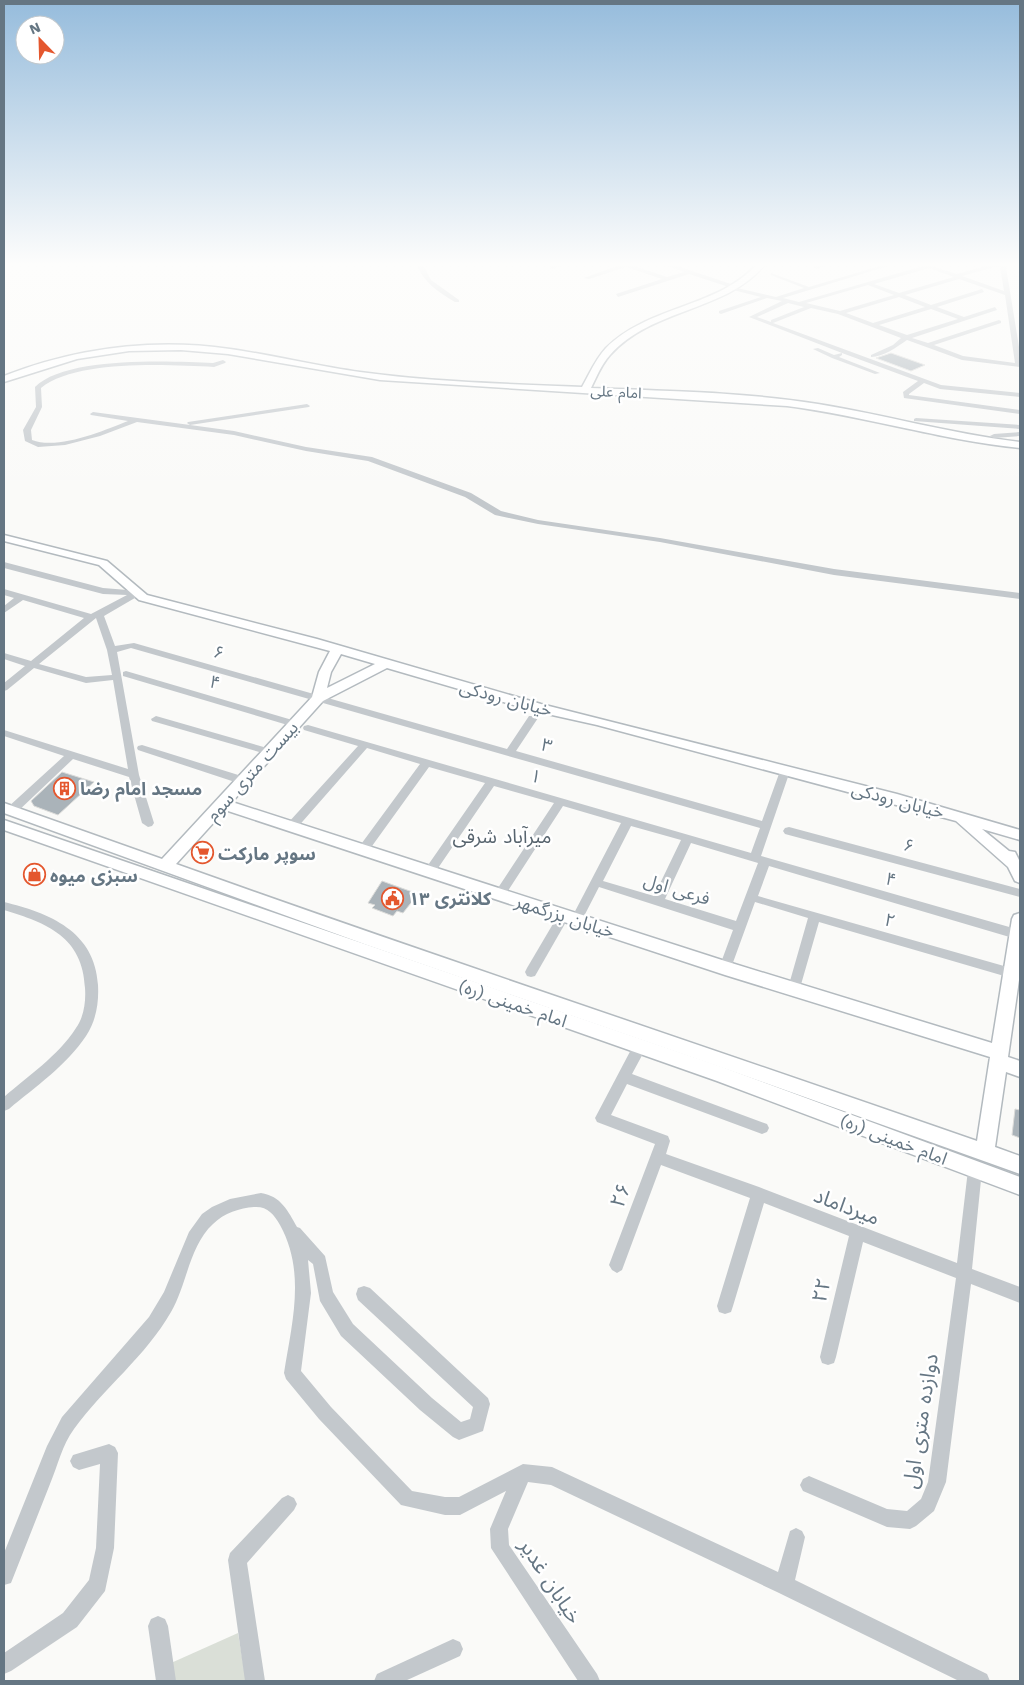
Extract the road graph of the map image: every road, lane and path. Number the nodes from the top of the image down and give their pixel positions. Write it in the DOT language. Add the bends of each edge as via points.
graph roads {
  1 [pos="621,342"];
  2 [pos="818,342"];
  3 [pos="900,342"];
  4 [pos="915,342"];
  5 [pos="940,342"];
  6 [pos="1015,342"];
  7 [pos="926,346"];
  8 [pos="816,350"];
  9 [pos="846,352"];
  10 [pos="873,356"];
  11 [pos="834,357"];
  12 [pos="222,362"];
  13 [pos="1020,365"];
  14 [pos="877,373"];
  15 [pos="4,374"];
  16 [pos="382,375"];
  17 [pos="4,380"];
  18 [pos="923,381"];
  19 [pos="587,387"];
  20 [pos="1020,395"];
  21 [pos="307,406"];
  22 [pos="1020,412"];
  23 [pos="93,414"];
  24 [pos="136,420"];
  25 [pos="916,420"];
  26 [pos="176,425"];
  27 [pos="1020,427"];
  28 [pos="1020,434"];
  29 [pos="994,436"];
  30 [pos="979,438"];
  31 [pos="1020,438"];
  32 [pos="1020,445"];
  33 [pos="4,538"];
  34 [pos="4,565"];
  35 [pos="4,592"];
  36 [pos="137,592"];
  37 [pos="1020,596"];
  38 [pos="22,597"];
  39 [pos="4,610"];
  40 [pos="91,618"];
  41 [pos="313,642"];
  42 [pos="112,650"];
  43 [pos="337,650"];
  44 [pos="4,656"];
  45 [pos="385,664"];
  46 [pos="34,665"];
  47 [pos="325,672"];
  48 [pos="414,672"];
  49 [pos="121,676"];
  50 [pos="354,680"];
  51 [pos="4,688"];
  52 [pos="318,698"];
  53 [pos="533,718"];
  54 [pos="156,719"];
  55 [pos="301,726"];
  56 [pos="4,733"];
  57 [pos="365,744"];
  58 [pos="142,748"];
  59 [pos="270,752"];
  60 [pos="509,753"];
  61 [pos="72,754"];
  62 [pos="427,762"];
  63 [pos="785,771"];
  64 [pos="134,775"];
  65 [pos="244,781"];
  66 [pos="492,781"];
  67 [pos="561,801"];
  68 [pos="223,804"];
  69 [pos="6,815"];
  70 [pos="958,816"];
  71 [pos="628,821"];
  72 [pos="148,823"];
  73 [pos="292,826"];
  74 [pos="766,826"];
  75 [pos="999,829"];
  76 [pos="789,831"];
  77 [pos="1020,835"];
  78 [pos="687,839"];
  79 [pos="363,850"];
  80 [pos="760,860"];
  81 [pos="165,866"];
  82 [pos="1017,870"];
  83 [pos="430,872"];
  84 [pos="604,885"];
  85 [pos="1020,893"];
  86 [pos="500,894"];
  87 [pos="760,900"];
  88 [pos="658,902"];
  89 [pos="4,906"];
  90 [pos="570,917"];
  91 [pos="814,917"];
  92 [pos="740,927"];
  93 [pos="1019,929"];
  94 [pos="725,968"];
  95 [pos="531,972"];
  96 [pos="1011,973"];
  97 [pos="794,988"];
  98 [pos="639,1048"];
  99 [pos="999,1057"];
  100 [pos="725,1068"];
  101 [pos="1020,1069"];
  102 [pos="623,1076"];
  103 [pos="4,1105"];
  104 [pos="762,1128"];
  105 [pos="985,1152"];
  106 [pos="657,1157"];
  107 [pos="1020,1165"];
  108 [pos="975,1170"];
  109 [pos="1020,1186"];
  110 [pos="759,1194"];
  111 [pos="289,1226"];
  112 [pos="857,1233"];
  113 [pos="617,1265"];
  114 [pos="964,1274"];
  115 [pos="364,1294"];
  116 [pos="1020,1295"];
  117 [pos="725,1306"];
  118 [pos="828,1357"];
  119 [pos="79,1461"];
  120 [pos="523,1473"];
  121 [pos="809,1485"];
  122 [pos="288,1504"];
  123 [pos="796,1537"];
  124 [pos="4,1576"];
  125 [pos="784,1585"];
  126 [pos="158,1626"];
  127 [pos="453,1649"];
  128 [pos="4,1664"];
  129 [pos="166,1681"];
  130 [pos="255,1681"];
  131 [pos="384,1681"];
  132 [pos="590,1681"];
  133 [pos="980,1681"];
  1 -- 19 [label="main road" via="608,352"];
  2 -- 9 [label="street"];
  3 -- 10 [label="street"];
  4 -- 7 [label="street"];
  5 -- 7 [label="street"];
  6 -- 13 [label="street"];
  7 -- 13 [label="street" via="962,358"];
  8 -- 11 [label="street"];
  9 -- 11 [label="street"];
  9 -- 18 [label="street"];
  11 -- 14 [label="street"];
  12 -- 24 [label="street" via="214,365 102,365 52,376 38,386 39,407 27,436 34,445 54,445"];
  15 -- 16 [label="main road, امام علی" via="70,354 186,343"];
  16 -- 17 [label="main road, امام علی" via="190,348 73,358 33,368"];
  16 -- 19 [label="main road, امام علی"];
  18 -- 20 [label="street" via="940,387"];
  18 -- 22 [label="street" via="905,393 906,397"];
  19 -- 25 [label="main road, امام علی" via="786,396"];
  19 -- 30 [label="main road, امام علی" via="790,403"];
  21 -- 26 [label="street"];
  23 -- 24 [label="street"];
  24 -- 26 [label="street"];
  25 -- 27 [label="street"];
  25 -- 30 [label="main road, امام علی"];
  26 -- 37 [label="street" via="369,459 468,495 498,513 538,522 660,540 834,572"];
  28 -- 29 [label="street"];
  29 -- 30 [label="main road, امام علی"];
  29 -- 31 [label="main road, امام علی"];
  30 -- 32 [label="main road, امام علی"];
  33 -- 36 [label="main road, خیابان رودکی" via="103,563"];
  34 -- 36 [label="street" via="103,591"];
  35 -- 38 [label="street"];
  36 -- 40 [label="street"];
  36 -- 41 [label="main road, خیابان رودکی" via="143,598"];
  38 -- 39 [label="street"];
  38 -- 40 [label="street"];
  40 -- 42 [label="street"];
  40 -- 46 [label="street"];
  41 -- 43 [label="main road, خیابان رودکی"];
  41 -- 47 [label="main road"];
  42 -- 49 [label="street"];
  42 -- 52 [label="street, ۶" via="131,645"];
  43 -- 45 [label="main road, خیابان رودکی"];
  43 -- 47 [label="main road, بیست متری سوم"];
  44 -- 46 [label="street"];
  45 -- 48 [label="main road, خیابان رودکی"];
  45 -- 50 [label="main road, بیست متری سوم"];
  46 -- 49 [label="street" via="86,680"];
  46 -- 51 [label="street"];
  47 -- 52 [label="main road, بیست متری سوم"];
  48 -- 50 [label="main road"];
  48 -- 63 [label="main road, خیابان رودکی" via="539,708"];
  49 -- 55 [label="street, ۴"];
  49 -- 64 [label="street"];
  50 -- 52 [label="main road, بیست متری سوم"];
  52 -- 55 [label="main road, بیست متری سوم"];
  52 -- 60 [label="street, ۳"];
  53 -- 60 [label="street"];
  54 -- 59 [label="street"];
  55 -- 57 [label="street, ۱"];
  55 -- 59 [label="main road, بیست متری سوم"];
  56 -- 61 [label="street"];
  57 -- 62 [label="street, ۱"];
  57 -- 73 [label="street"];
  58 -- 65 [label="street"];
  59 -- 65 [label="main road, بیست متری سوم"];
  60 -- 74 [label="street, ۳"];
  61 -- 64 [label="street"];
  61 -- 69 [label="street"];
  62 -- 66 [label="street, ۱"];
  62 -- 79 [label="street"];
  63 -- 70 [label="main road, خیابان رودکی"];
  63 -- 74 [label="street"];
  64 -- 72 [label="street"];
  65 -- 68 [label="main road, بیست متری سوم"];
  66 -- 67 [label="street, ۱"];
  66 -- 83 [label="street"];
  67 -- 71 [label="street, ۱"];
  67 -- 86 [label="street"];
  68 -- 73 [label="main road, خیابان بزرگمهر"];
  68 -- 81 [label="main road, بیست متری سوم"];
  69 -- 81 [label="main road, امام خمینی (ره)"];
  69 -- 98 [label="main road, امام خمینی (ره)"];
  70 -- 75 [label="main road, خیابان رودکی"];
  70 -- 82 [label="main road"];
  71 -- 78 [label="street, ۱"];
  71 -- 90 [label="street"];
  73 -- 79 [label="main road, خیابان بزرگمهر"];
  74 -- 80 [label="street"];
  75 -- 77 [label="main road, خیابان رودکی"];
  75 -- 82 [label="main road"];
  76 -- 85 [label="street, ۶"];
  78 -- 80 [label="street, ۱"];
  78 -- 88 [label="street"];
  79 -- 83 [label="main road, خیابان بزرگمهر"];
  80 -- 92 [label="street"];
  80 -- 93 [label="street, ۴"];
  81 -- 100 [label="main road, امام خمینی (ره)"];
  83 -- 86 [label="main road, خیابان بزرگمهر"];
  84 -- 88 [label="street, فرعی اول"];
  86 -- 90 [label="main road, خیابان بزرگمهر"];
  87 -- 91 [label="street, ۲"];
  88 -- 92 [label="street, فرعی اول"];
  89 -- 103 [label="street" via="68,933 78,944 87,961 92,1006 82,1031 53,1062"];
  90 -- 94 [label="main road, خیابان بزرگمهر"];
  90 -- 95 [label="street"];
  91 -- 96 [label="street, ۲"];
  91 -- 97 [label="street"];
  92 -- 94 [label="street"];
  93 -- 96 [label="main road"];
  94 -- 97 [label="main road, خیابان بزرگمهر"];
  96 -- 99 [label="main road"];
  97 -- 99 [label="main road, خیابان بزرگمهر"];
  98 -- 100 [label="main road, امام خمینی (ره)"];
  98 -- 102 [label="street"];
  99 -- 101 [label="main road, خیابان بزرگمهر"];
  99 -- 105 [label="main road"];
  100 -- 105 [label="main road, امام خمینی (ره)"];
  100 -- 108 [label="main road, امام خمینی (ره)"];
  102 -- 104 [label="street"];
  102 -- 106 [label="street, ۲۶" via="602,1118 663,1141"];
  105 -- 107 [label="main road, امام خمینی (ره)"];
  106 -- 110 [label="street, میرداماد"];
  106 -- 113 [label="street, ۲۶"];
  108 -- 109 [label="main road, امام خمینی (ره)"];
  108 -- 114 [label="street, دوازده متری اول"];
  110 -- 112 [label="street, میرداماد"];
  110 -- 117 [label="street"];
  111 -- 115 [label="street" via="320,1261 326,1295 347,1330 459,1431 478,1425 482,1404"];
  111 -- 120 [label="street" via="299,1251 305,1282 292,1373 332,1420 407,1499 460,1506"];
  111 -- 124 [label="street" via="275,1205 265,1200 246,1201 207,1219 198,1232 166,1307 67,1425"];
  112 -- 114 [label="street, میرداماد"];
  112 -- 118 [label="street, ۲۲"];
  114 -- 116 [label="street, میرداماد"];
  114 -- 121 [label="street, دوازده متری اول" via="937,1482 928,1505 910,1520 887,1518"];
  119 -- 128 [label="street" via="109,1453 105,1548 98,1584 70,1620"];
  120 -- 125 [label="street" via="552,1476"];
  120 -- 132 [label="street, خیابان غدیر" via="499,1529 500,1548"];
  122 -- 130 [label="street" via="237,1560"];
  123 -- 125 [label="street"];
  125 -- 133 [label="street"];
  126 -- 129 [label="street"];
  127 -- 131 [label="street"];
}
